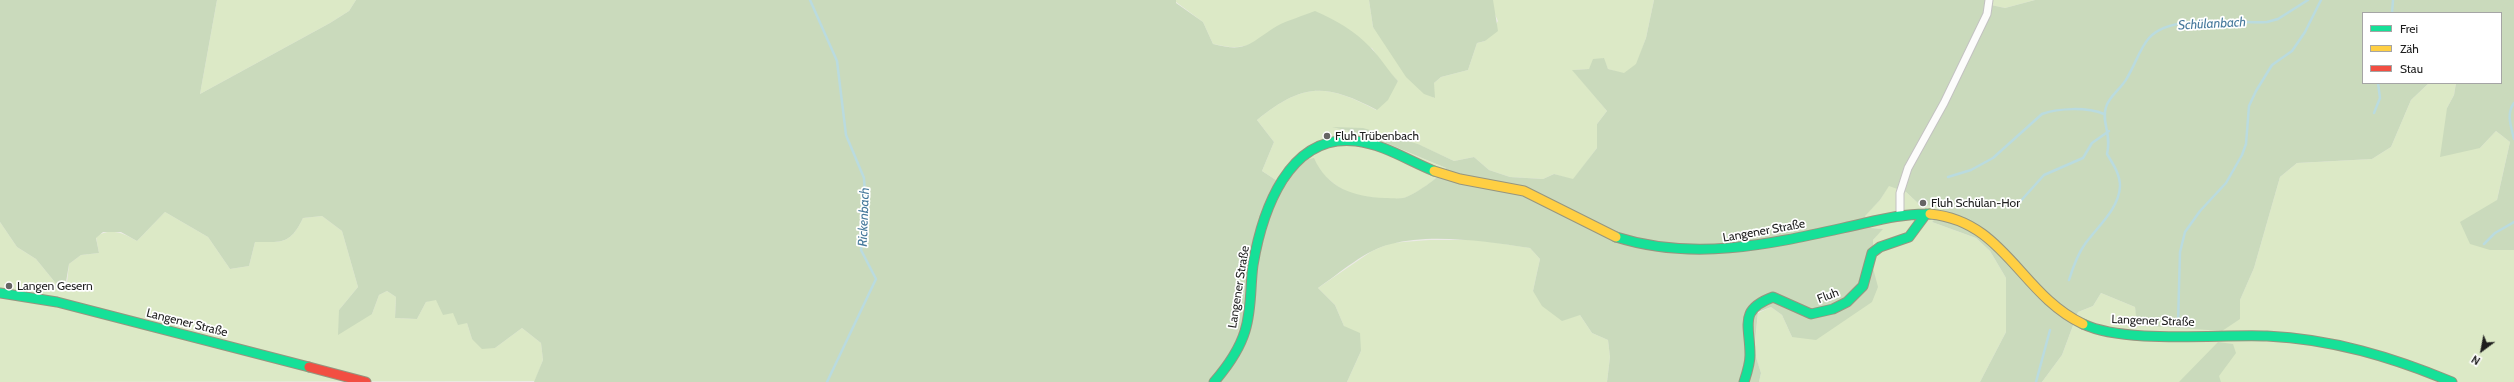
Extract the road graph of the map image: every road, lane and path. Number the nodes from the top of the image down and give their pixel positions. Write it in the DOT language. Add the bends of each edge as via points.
graph roads {
  1 [pos="1989,0"];
  2 [pos="1926,214"];
  3 [pos="1900,216"];
  4 [pos="0,293"];
  5 [pos="366,382"];
  6 [pos="1214,382"];
  7 [pos="1744,382"];
  8 [pos="2452,382"];
  1 -- 3 [label="street" via="1987,14 1944,103 1908,168 1900,193"];
  2 -- 3 [label="main road, Langener Straße"];
  2 -- 7 [label="main road, Fluh" via="1910,237 1880,247 1872,253 1863,286 1847,302 1833,309 1811,314 1773,297 1757,303 1750,309 1746,324 1750,356"];
  2 -- 8 [label="main road, Langener Straße" via="1954,218 1981,231 2005,252 2031,288 2047,303 2063,316 2091,328 2130,334 2264,336 2326,341 2399,360"];
  3 -- 6 [label="main road, Langener Straße" via="1739,249 1694,252 1670,250 1626,241 1603,232 1526,192 1508,186 1450,177 1358,140 1327,142 1310,150 1298,160 1285,176 1270,204 1255,254 1246,328 1234,358"];
  4 -- 5 [label="main road, Langener Straße" via="57,302"];
}
